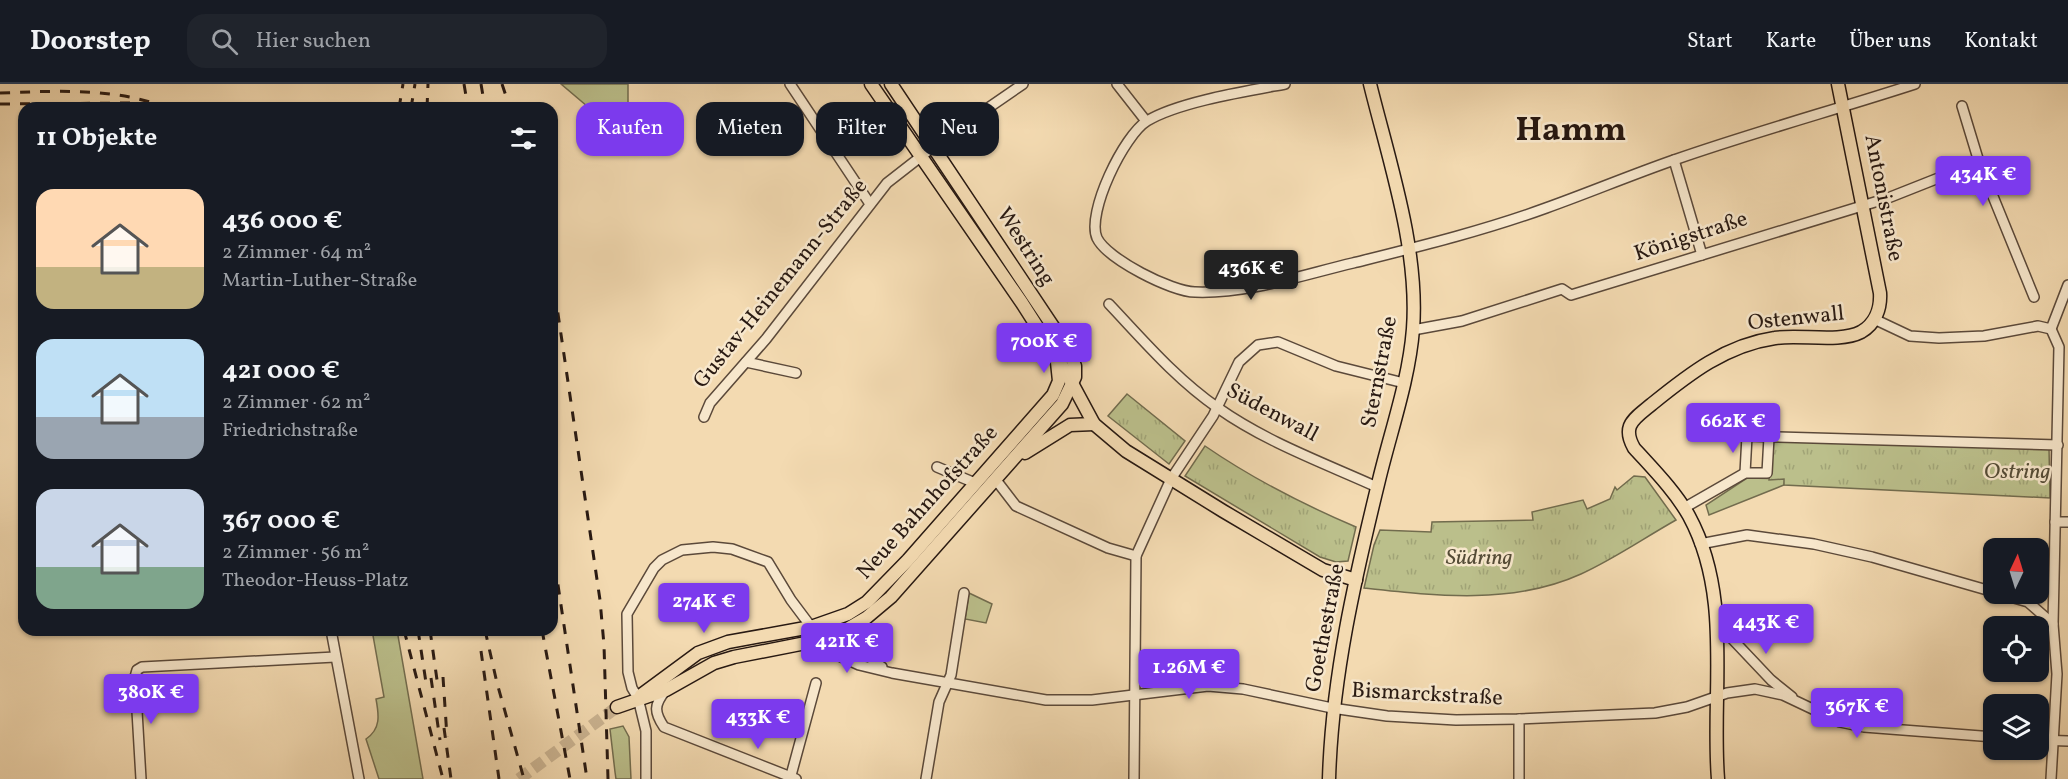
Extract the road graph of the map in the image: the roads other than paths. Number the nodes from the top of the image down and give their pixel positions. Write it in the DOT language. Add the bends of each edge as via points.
graph roads {
  1 [pos="790,84"];
  2 [pos="872,84"];
  3 [pos="891,84"];
  4 [pos="1023,84"];
  5 [pos="1117,84"];
  6 [pos="1285,84"];
  7 [pos="1370,84"];
  8 [pos="1838,84"];
  9 [pos="1915,84"];
  10 [pos="997,102"];
  11 [pos="1962,106"];
  12 [pos="1844,108"];
  13 [pos="1146,121"];
  14 [pos="919,126"];
  15 [pos="919,152"];
  16 [pos="922,156"];
  17 [pos="939,156"];
  18 [pos="1674,160"];
  19 [pos="1979,162"];
  20 [pos="870,204"];
  21 [pos="1863,205"];
  22 [pos="1408,249"];
  23 [pos="1702,255"];
  24 [pos="2068,285"];
  25 [pos="2034,297"];
  26 [pos="1109,304"];
  27 [pos="1874,319"];
  28 [pos="2051,329"];
  29 [pos="1413,330"];
  30 [pos="1056,356"];
  31 [pos="746,362"];
  32 [pos="796,372"];
  33 [pos="1404,382"];
  34 [pos="1073,386"];
  35 [pos="1217,407"];
  36 [pos="2063,416"];
  37 [pos="704,417"];
  38 [pos="1094,424"];
  39 [pos="1769,437"];
  40 [pos="2058,445"];
  41 [pos="1011,463"];
  42 [pos="937,467"];
  43 [pos="1745,472"];
  44 [pos="1171,479"];
  45 [pos="996,480"];
  46 [pos="975,483"];
  47 [pos="1377,487"];
  48 [pos="1684,508"];
  49 [pos="2055,522"];
  50 [pos="2068,522"];
  51 [pos="1700,544"];
  52 [pos="1136,556"];
  53 [pos="1356,580"];
  54 [pos="1983,589"];
  55 [pos="964,593"];
  56 [pos="2030,604"];
  57 [pos="866,618"];
  58 [pos="1718,624"];
  59 [pos="2053,624"];
  60 [pos="811,627"];
  61 [pos="332,636"];
  62 [pos="821,640"];
  63 [pos="335,657"];
  64 [pos="892,673"];
  65 [pos="816,683"];
  66 [pos="945,683"];
  67 [pos="666,690"];
  68 [pos="1134,695"];
  69 [pos="1718,696"];
  70 [pos="638,698"];
  71 [pos="1798,703"];
  72 [pos="617,707"];
  73 [pos="1332,708"];
  74 [pos="1519,719"];
  75 [pos="1983,736"];
  76 [pos="2049,741"];
  77 [pos="2054,741"];
  78 [pos="2068,741"];
  79 [pos="141,779"];
  80 [pos="359,779"];
  81 [pos="646,779"];
  82 [pos="792,779"];
  83 [pos="926,779"];
  84 [pos="1134,779"];
  85 [pos="1329,779"];
  86 [pos="1518,779"];
  87 [pos="1718,779"];
  88 [pos="2051,779"];
  1 -- 20 [label="street"];
  2 -- 15 [label="main road, Westring"];
  3 -- 14 [label="main road, Westring"];
  4 -- 10 [label="street, Gustav-Heinemann-Straße"];
  5 -- 13 [label="street"];
  6 -- 13 [label="street" via="1219,97"];
  7 -- 22 [label="main road, Sternstraße"];
  8 -- 12 [label="main road, Antonistraße"];
  9 -- 12 [label="street"];
  11 -- 19 [label="street"];
  12 -- 18 [label="street"];
  12 -- 21 [label="main road, Antonistraße"];
  13 -- 22 [label="street" via="1125,144 1096,213 1097,237 1105,248 1151,278 1200,293 1258,286"];
  16 -- 20 [label="street, Gustav-Heinemann-Straße" via="887,183"];
  16 -- 30 [label="main road, Westring"];
  17 -- 34 [label="main road, Westring" via="1068,350 1075,366"];
  18 -- 22 [label="street" via="1549,207"];
  18 -- 23 [label="street"];
  19 -- 21 [label="street, Königstraße"];
  19 -- 25 [label="street"];
  20 -- 31 [label="street, Gustav-Heinemann-Straße"];
  21 -- 23 [label="street, Königstraße"];
  21 -- 27 [label="main road, Antonistraße" via="1880,297"];
  22 -- 29 [label="main road, Sternstraße"];
  23 -- 29 [label="street, Königstraße" via="1571,294 1562,289 1451,324"];
  24 -- 28 [label="street"];
  26 -- 35 [label="street, Südenwall" via="1164,362"];
  27 -- 28 [label="street, Ostenwall" via="1920,337 1966,337 2038,326"];
  27 -- 48 [label="main road, Ostenwall" via="1852,335 1777,338 1730,350 1635,419 1628,433 1634,448"];
  28 -- 36 [label="street" via="2060,347"];
  29 -- 33 [label="main road, Sternstraße"];
  30 -- 34 [label="main road, Westring"];
  30 -- 46 [label="main road, Neue Bahnhofstraße" via="1059,381 1053,396"];
  31 -- 32 [label="street"];
  31 -- 37 [label="street, Gustav-Heinemann-Straße" via="710,403"];
  33 -- 35 [label="street" via="1336,366 1278,342 1258,345 1239,362"];
  33 -- 47 [label="main road, Sternstraße"];
  34 -- 38 [label="main road"];
  34 -- 41 [label="main road, Neue Bahnhofstraße"];
  35 -- 44 [label="street"];
  35 -- 47 [label="street, Südenwall" via="1243,425"];
  36 -- 40 [label="street"];
  38 -- 41 [label="main road" via="1071,425"];
  38 -- 44 [label="main road" via="1126,451"];
  39 -- 40 [label="street"];
  39 -- 43 [label="street" via="1767,473"];
  39 -- 43 [label="street" via="1747,436"];
  40 -- 49 [label="street"];
  41 -- 45 [label="main road, Neue Bahnhofstraße"];
  42 -- 46 [label="street"];
  43 -- 48 [label="street"];
  44 -- 52 [label="street"];
  44 -- 53 [label="main road" via="1323,570"];
  45 -- 52 [label="street" via="1016,506 1108,548"];
  45 -- 57 [label="main road, Neue Bahnhofstraße" via="891,597"];
  46 -- 60 [label="main road, Neue Bahnhofstraße" via="876,593 848,614"];
  47 -- 53 [label="main road, Goethestraße"];
  48 -- 51 [label="main road"];
  49 -- 50 [label="street"];
  49 -- 59 [label="street"];
  51 -- 54 [label="street" via="1747,535 1814,544"];
  51 -- 58 [label="main road"];
  52 -- 68 [label="street"];
  53 -- 73 [label="main road, Goethestraße"];
  55 -- 66 [label="street" via="951,675"];
  56 -- 59 [label="street"];
  57 -- 62 [label="main road, Neue Bahnhofstraße"];
  57 -- 64 [label="street" via="861,646 875,663"];
  58 -- 69 [label="main road"];
  58 -- 71 [label="street"];
  59 -- 77 [label="street" via="2057,657"];
  60 -- 62 [label="street, Bismarckstraße"];
  60 -- 70 [label="main road, Neue Bahnhofstraße" via="728,642 698,653"];
  60 -- 70 [label="street, Bismarckstraße" via="768,562 723,547 672,553 654,568 627,614 628,670"];
  61 -- 63 [label="street"];
  62 -- 64 [label="street, Bismarckstraße" via="837,655"];
  62 -- 67 [label="main road, Neue Bahnhofstraße" via="714,663"];
  63 -- 79 [label="street" via="137,670"];
  63 -- 80 [label="street"];
  64 -- 66 [label="street, Bismarckstraße"];
  65 -- 82 [label="street"];
  66 -- 68 [label="street, Bismarckstraße" via="1046,700"];
  66 -- 83 [label="street"];
  67 -- 70 [label="main road, Neue Bahnhofstraße"];
  67 -- 82 [label="street" via="656,708 664,727"];
  68 -- 73 [label="street, Bismarckstraße" via="1192,686 1225,686"];
  68 -- 84 [label="street"];
  69 -- 71 [label="street, Bismarckstraße" via="1755,690 1783,695"];
  69 -- 74 [label="street, Bismarckstraße" via="1655,713"];
  69 -- 87 [label="main road"];
  70 -- 72 [label="main road"];
  70 -- 81 [label="street, Bismarckstraße" via="646,731"];
  71 -- 75 [label="street" via="1840,722"];
  73 -- 74 [label="street, Bismarckstraße" via="1419,718"];
  73 -- 85 [label="main road, Goethestraße"];
  74 -- 86 [label="street"];
  76 -- 77 [label="street"];
  77 -- 78 [label="street"];
  77 -- 88 [label="street"];
}
